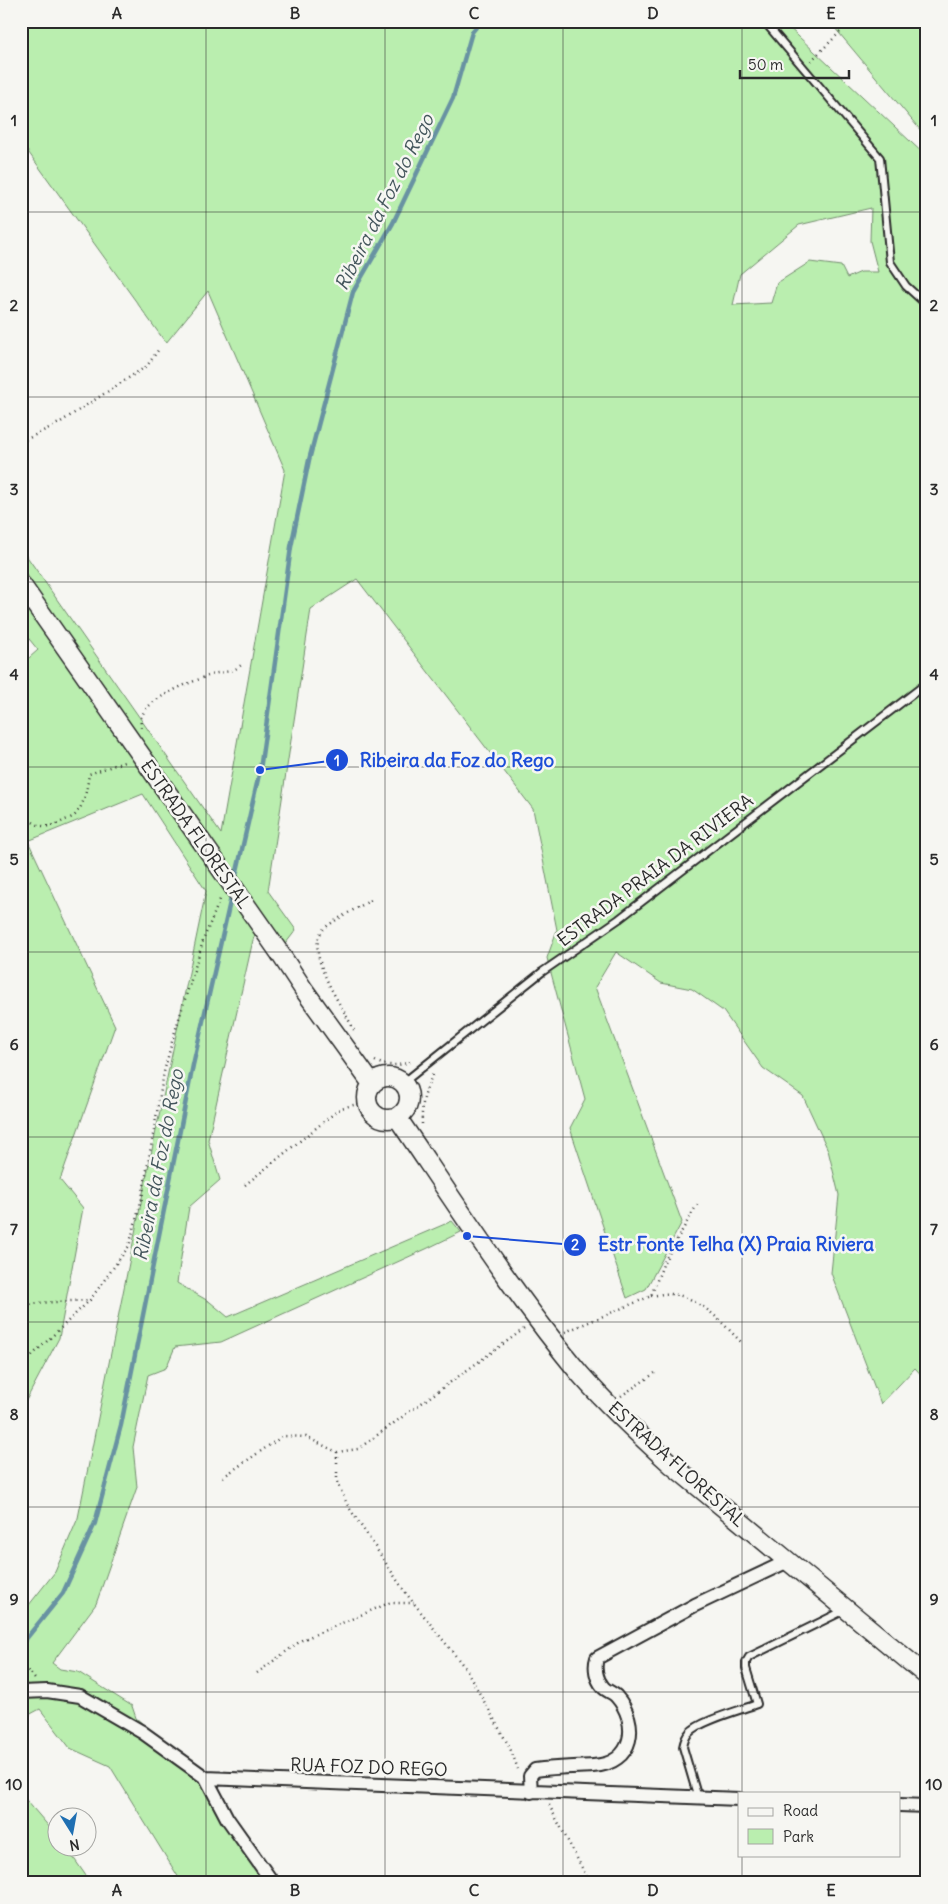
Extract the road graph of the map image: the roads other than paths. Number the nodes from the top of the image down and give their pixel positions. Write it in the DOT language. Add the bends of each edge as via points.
graph roads {
  1 [pos="764,21"];
  2 [pos="927,305"];
  3 [pos="21,584"];
  4 [pos="927,683"];
  5 [pos="403,1083"];
  6 [pos="372,1084"];
  7 [pos="397,1118"];
  8 [pos="788,1561"];
  9 [pos="847,1609"];
  10 [pos="927,1676"];
  11 [pos="21,1692"];
  12 [pos="206,1778"];
  13 [pos="533,1792"];
  14 [pos="698,1798"];
  15 [pos="738,1799"];
  16 [pos="900,1805"];
  17 [pos="927,1806"];
  18 [pos="274,1883"];
  1 -- 2 [label="lane" via="880,158 890,262 906,286"];
  3 -- 6 [label="main road, ESTRADA FLORESTAL"];
  4 -- 5 [label="lane, ESTRADA PRAIA DA RIVIERA" via="618,920 542,972"];
  5 -- 6 [label="main road" via="387,1077"];
  5 -- 7 [label="main road" via="409,1102"];
  6 -- 7 [label="main road" via="366,1102 372,1113 384,1119"];
  7 -- 8 [label="main road, ESTRADA FLORESTAL" via="455,1204 581,1375 635,1432"];
  8 -- 9 [label="main road, ESTRADA FLORESTAL"];
  8 -- 13 [label="street" via="695,1605 597,1658 594,1665 603,1687 615,1694 629,1722 626,1750 618,1760 606,1765 535,1770 530,1776"];
  9 -- 10 [label="main road, ESTRADA FLORESTAL"];
  9 -- 14 [label="lane" via="749,1657 746,1668 757,1704 699,1725 685,1739 683,1747"];
  11 -- 12 [label="street" via="47,1691 80,1696 142,1732"];
  12 -- 13 [label="street, RUA FOZ DO REGO"];
  12 -- 18 [label="street" via="227,1818"];
  13 -- 14 [label="street, RUA FOZ DO REGO"];
  14 -- 15 [label="street, RUA FOZ DO REGO"];
  16 -- 17 [label="street"];
}
